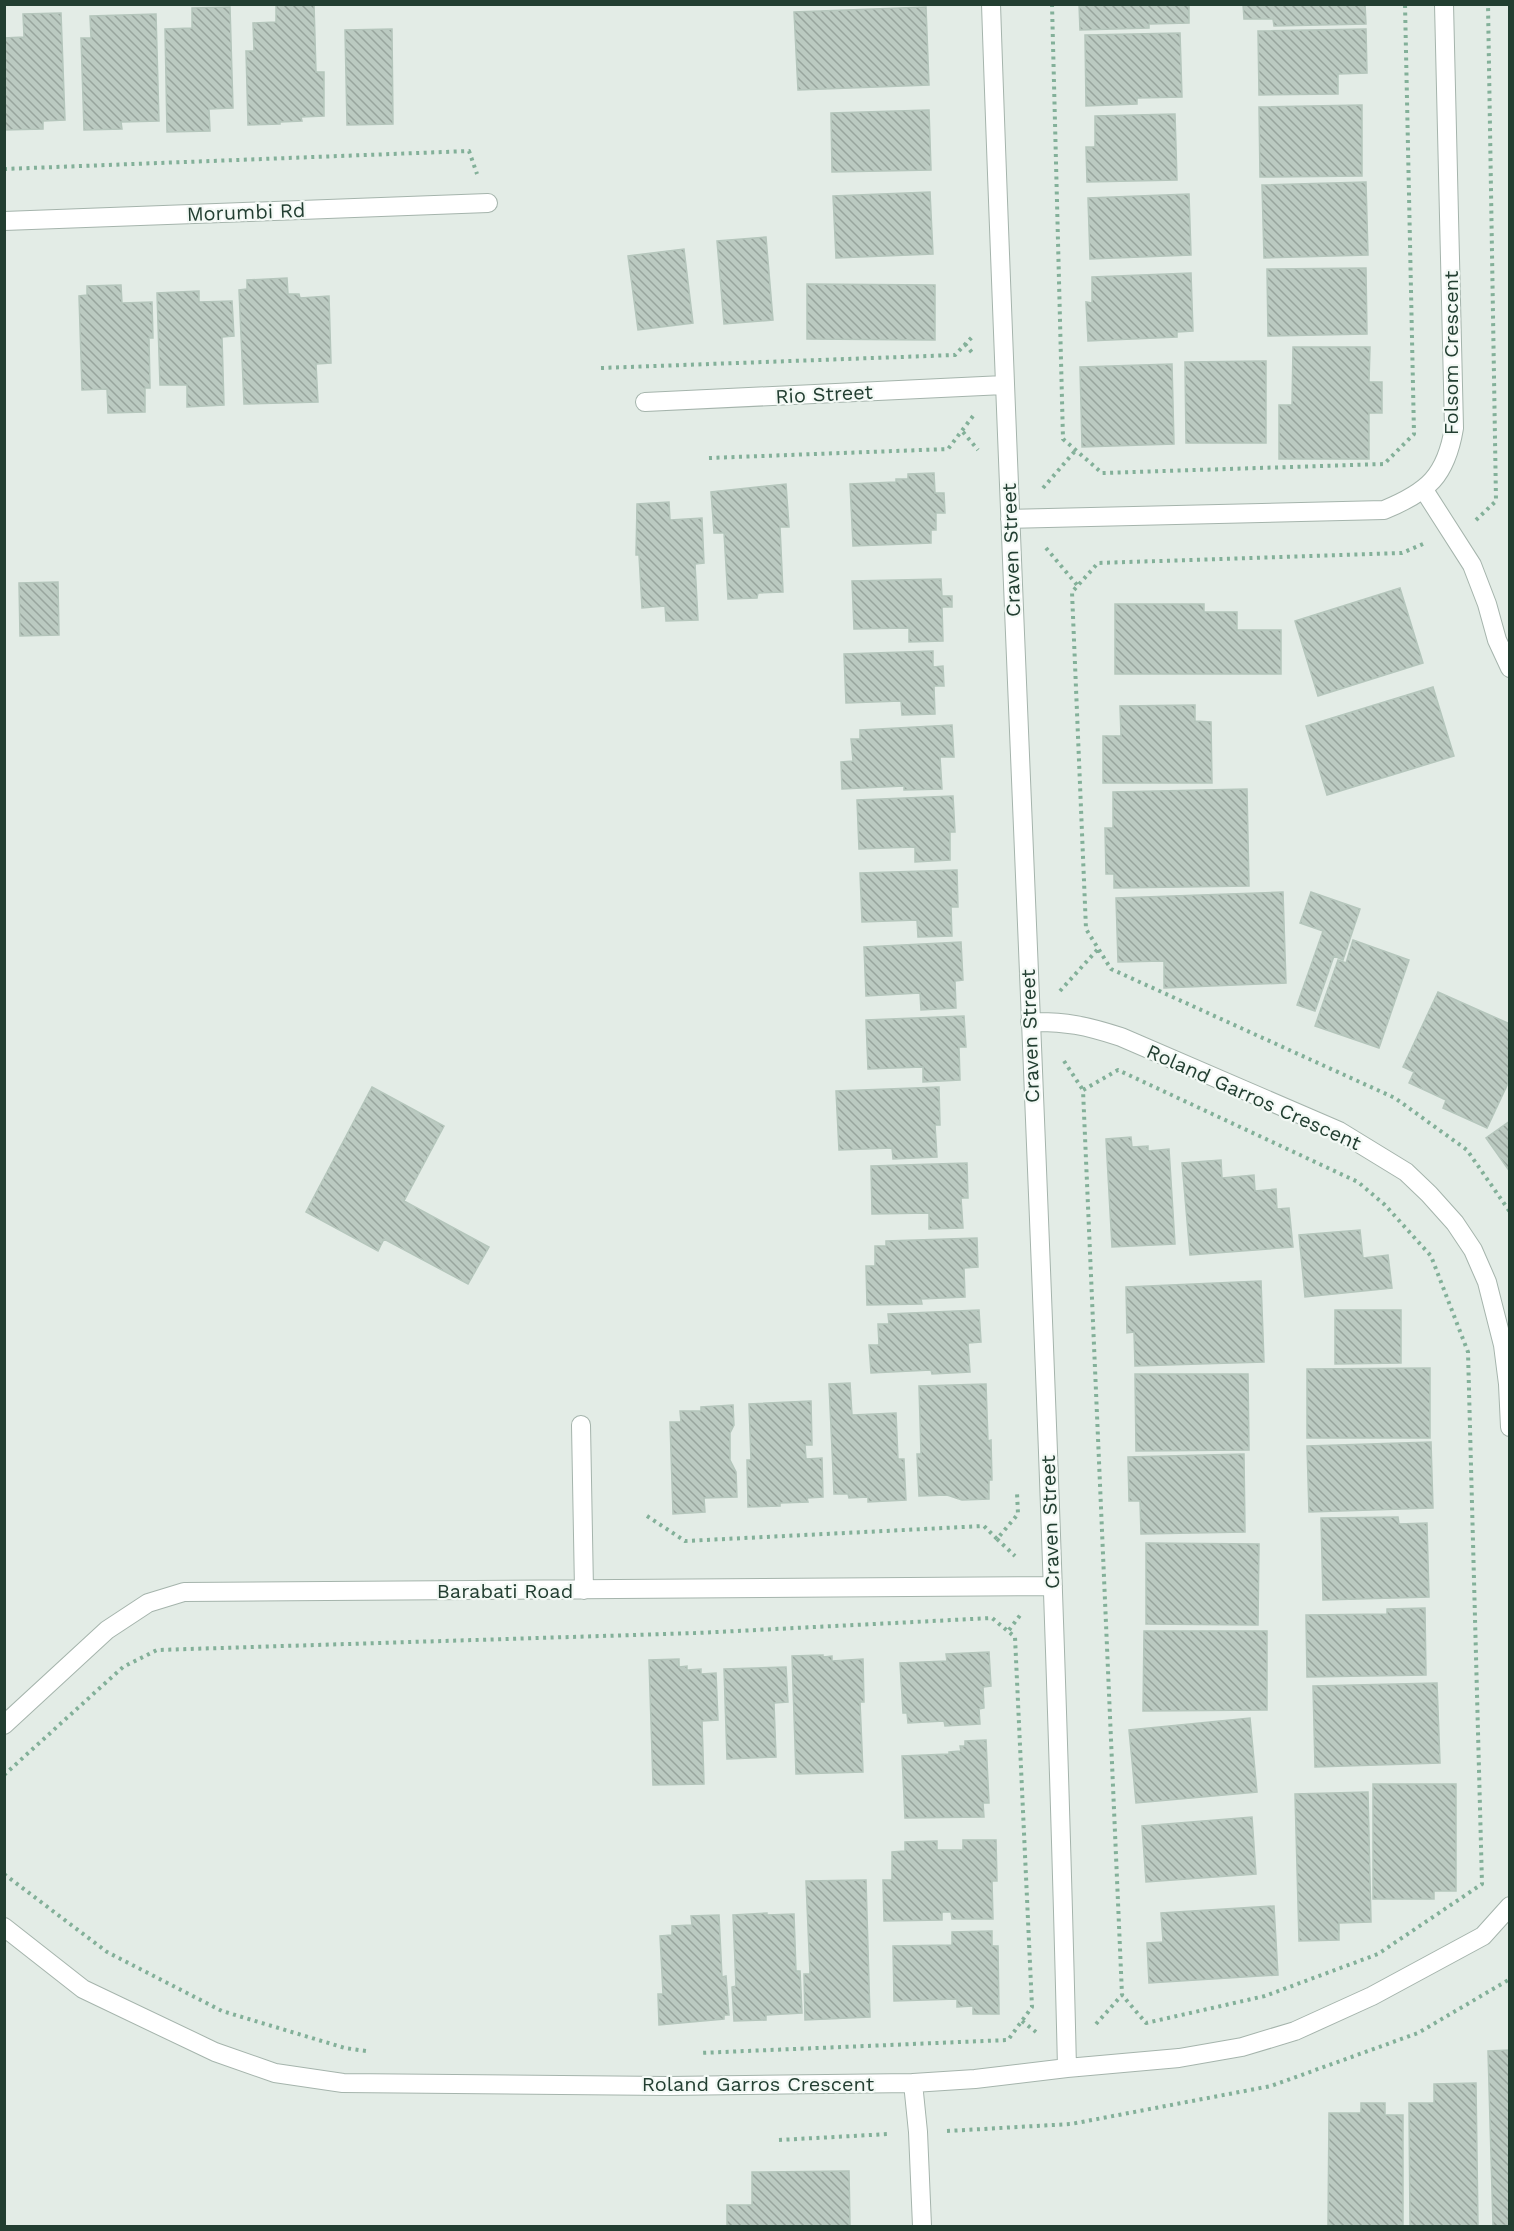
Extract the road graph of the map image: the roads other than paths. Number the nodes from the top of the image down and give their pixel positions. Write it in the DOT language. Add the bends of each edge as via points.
graph roads {
  1 [pos="991,4"];
  2 [pos="1444,4"];
  3 [pos="488,203"];
  4 [pos="4,221"];
  5 [pos="1004,385"];
  6 [pos="645,402"];
  7 [pos="1424,490"];
  8 [pos="1010,519"];
  9 [pos="1509,668"];
  10 [pos="1030,1022"];
  11 [pos="581,1425"];
  12 [pos="1509,1427"];
  13 [pos="1053,1586"];
  14 [pos="584,1590"];
  15 [pos="4,1725"];
  16 [pos="1509,1906"];
  17 [pos="4,1927"];
  18 [pos="1067,2068"];
  19 [pos="913,2083"];
  20 [pos="922,2226"];
  1 -- 5 [label="street, Craven Street"];
  2 -- 7 [label="street, Folsom Crescent" via="1454,428 1451,449"];
  3 -- 4 [label="street, Morumbi Rd"];
  5 -- 6 [label="street, Rio Street"];
  5 -- 8 [label="street, Craven Street"];
  7 -- 8 [label="street, Folsom Crescent" via="1384,510"];
  7 -- 9 [label="street" via="1472,565"];
  8 -- 10 [label="street, Craven Street"];
  10 -- 12 [label="street, Roland Garros Crescent" via="1058,1021 1121,1037 1339,1131 1406,1172 1455,1223 1487,1282 1503,1345"];
  10 -- 13 [label="street, Craven Street"];
  11 -- 14 [label="street"];
  13 -- 14 [label="street, Barabati Road"];
  13 -- 18 [label="street, Craven Street"];
  14 -- 15 [label="street, Barabati Road" via="184,1592 148,1603 107,1630"];
  16 -- 18 [label="street, Roland Garros Crescent" via="1483,1936 1372,1996 1295,2031 1242,2047 1179,2058"];
  17 -- 19 [label="street, Roland Garros Crescent" via="83,1989 215,2052 275,2073 343,2083"];
  18 -- 19 [label="street, Roland Garros Crescent"];
  19 -- 20 [label="street"];
}
